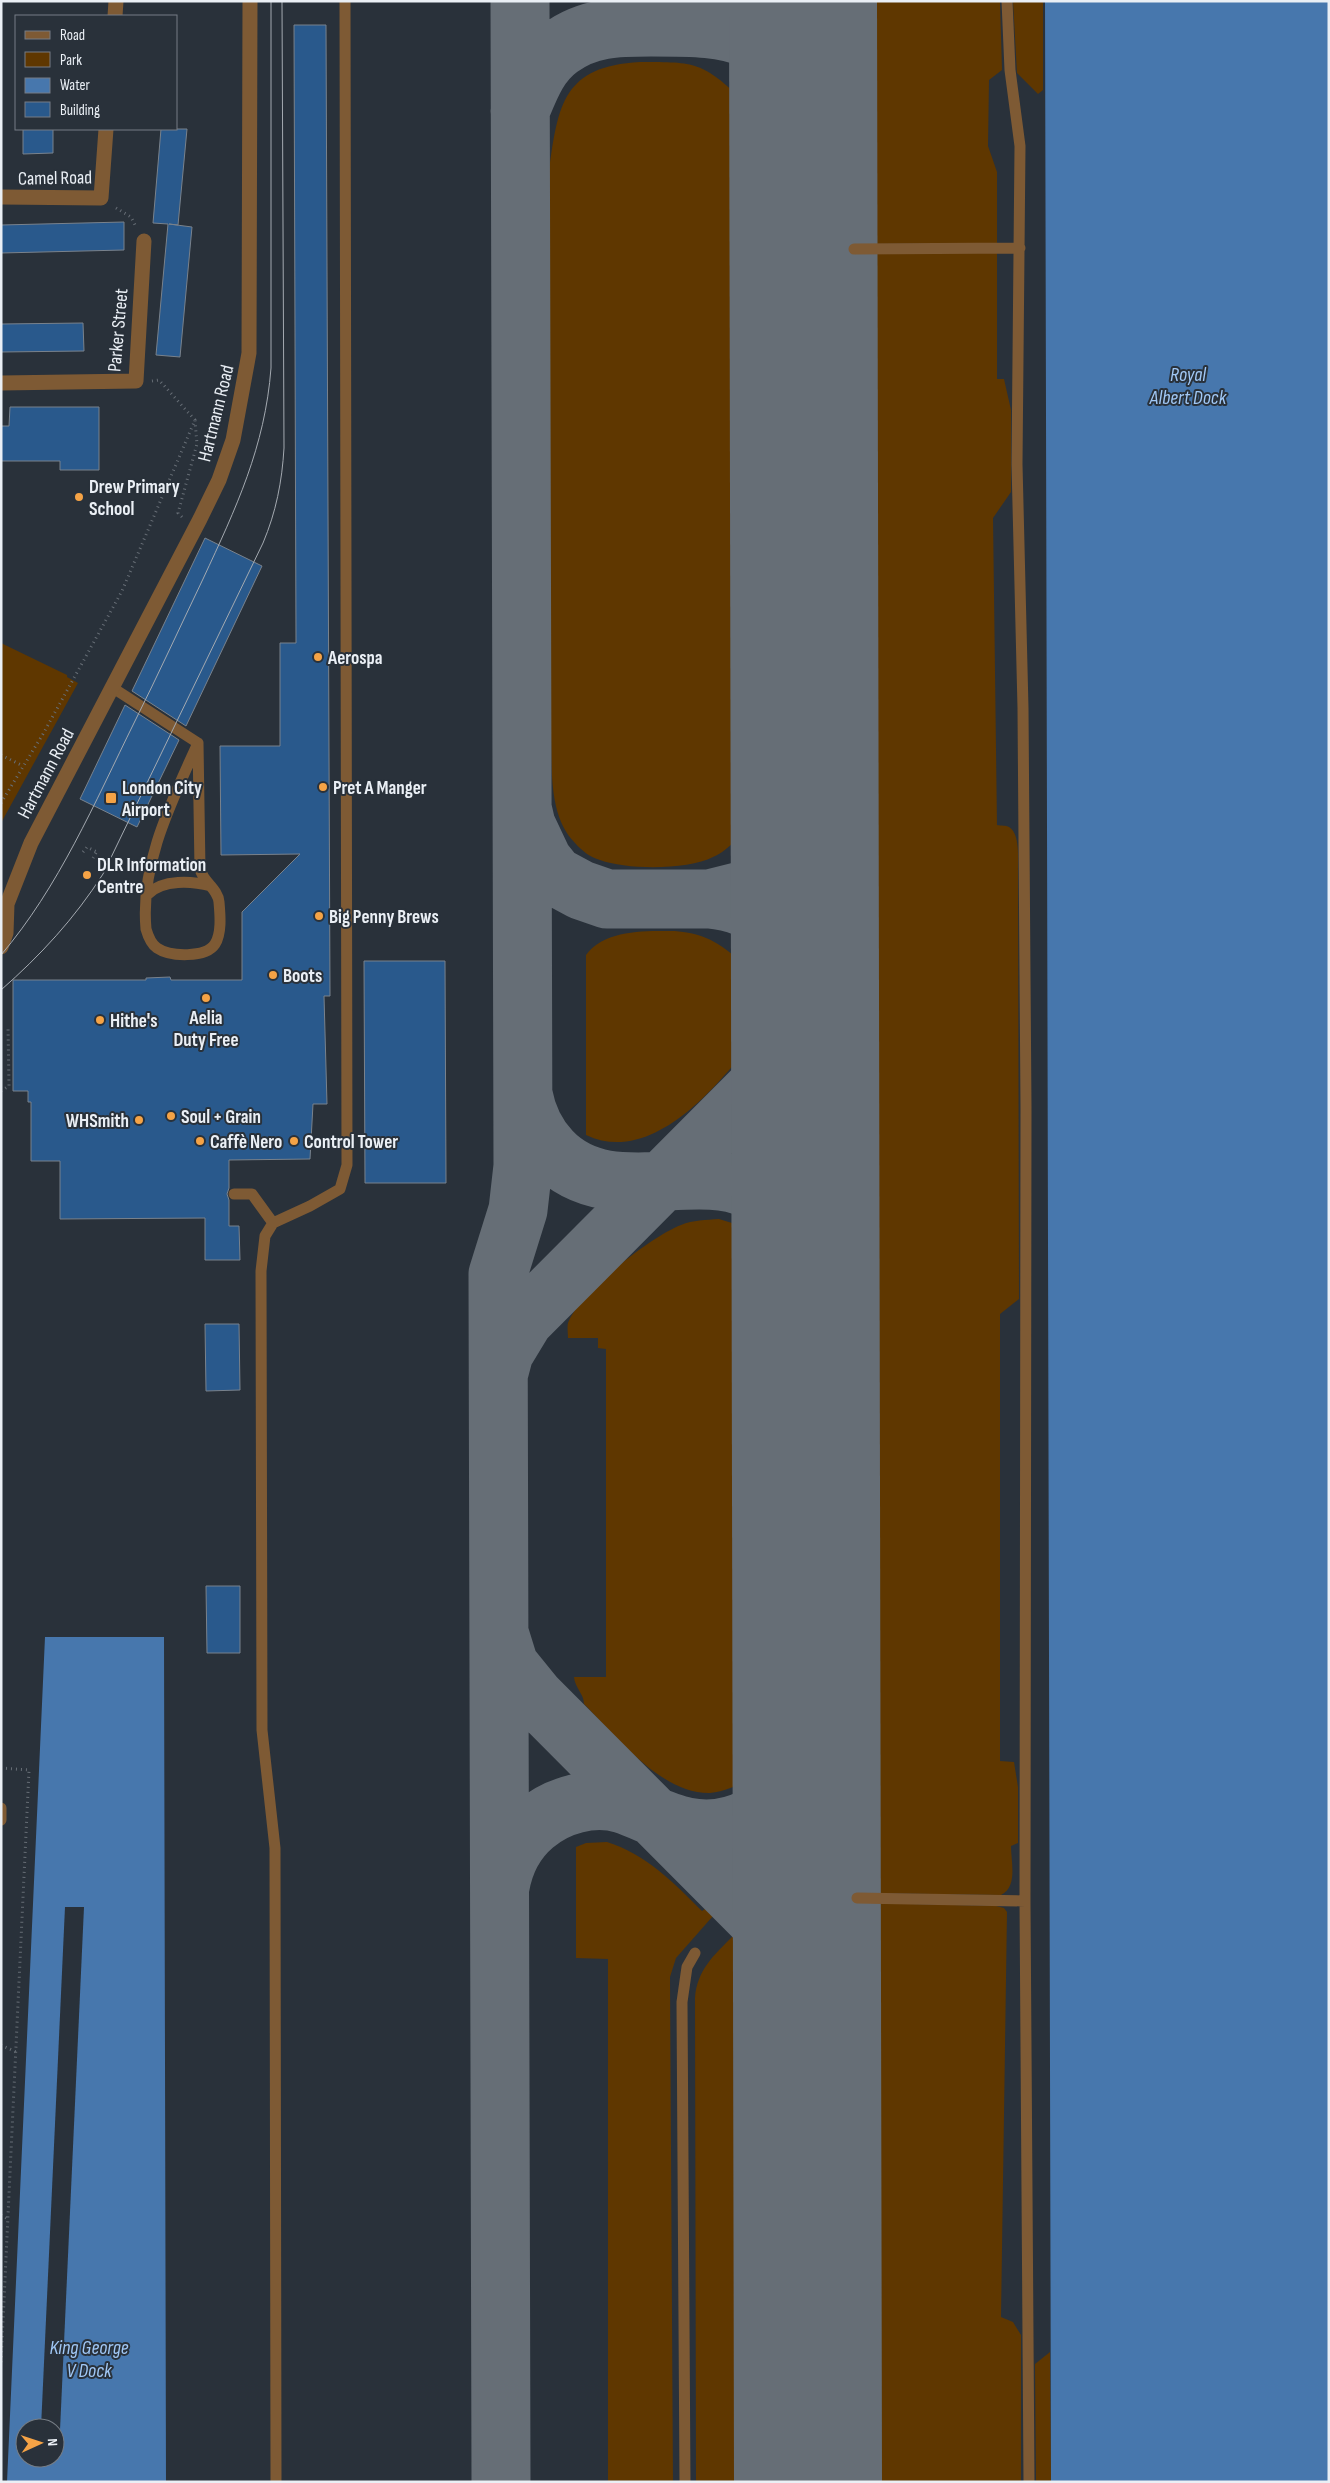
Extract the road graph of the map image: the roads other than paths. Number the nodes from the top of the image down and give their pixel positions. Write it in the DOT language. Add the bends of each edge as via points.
graph roads {
  1 [pos="116,1"];
  2 [pos="250,1"];
  3 [pos="344,1"];
  4 [pos="1007,1"];
  5 [pos="115,15"];
  6 [pos="106,130"];
  7 [pos="1,197"];
  8 [pos="144,241"];
  9 [pos="1020,248"];
  10 [pos="854,250"];
  11 [pos="1,383"];
  12 [pos="113,688"];
  13 [pos="198,743"];
  14 [pos="211,886"];
  15 [pos="148,894"];
  16 [pos="4,908"];
  17 [pos="1,947"];
  18 [pos="234,1194"];
  19 [pos="273,1223"];
  20 [pos="1,1808"];
  21 [pos="1,1820"];
  22 [pos="857,1898"];
  23 [pos="1025,1901"];
  24 [pos="696,1953"];
  25 [pos="276,2482"];
  26 [pos="685,2482"];
  27 [pos="1028,2482"];
  1 -- 5 [label="street"];
  2 -- 12 [label="street, Hartmann Road" via="250,333 243,397 233,440 211,497"];
  3 -- 19 [label="lane" via="347,1164 340,1189"];
  4 -- 9 [label="lane" via="1010,70 1020,146"];
  6 -- 7 [label="street, Camel Road" via="101,198"];
  8 -- 11 [label="street, Parker Street" via="136,381"];
  9 -- 10 [label="lane"];
  9 -- 23 [label="lane" via="1017,464 1023,708 1026,1098"];
  12 -- 13 [label="lane"];
  12 -- 16 [label="street, Hartmann Road" via="31,844"];
  13 -- 14 [label="lane" via="199,862 202,876"];
  13 -- 15 [label="lane" via="160,830"];
  14 -- 15 [label="lane" via="168,884"];
  14 -- 15 [label="lane" via="219,900 219,934 214,946 202,953 170,953 156,948 146,929"];
  16 -- 17 [label="street, Hartmann Road" via="6,933"];
  18 -- 19 [label="lane" via="252,1194"];
  19 -- 25 [label="lane" via="265,1236 261,1281 262,1730 275,1848"];
  20 -- 21 [label="lane"];
  22 -- 23 [label="lane"];
  23 -- 27 [label="lane"];
  24 -- 26 [label="lane" via="687,1967 682,2002"];
}
